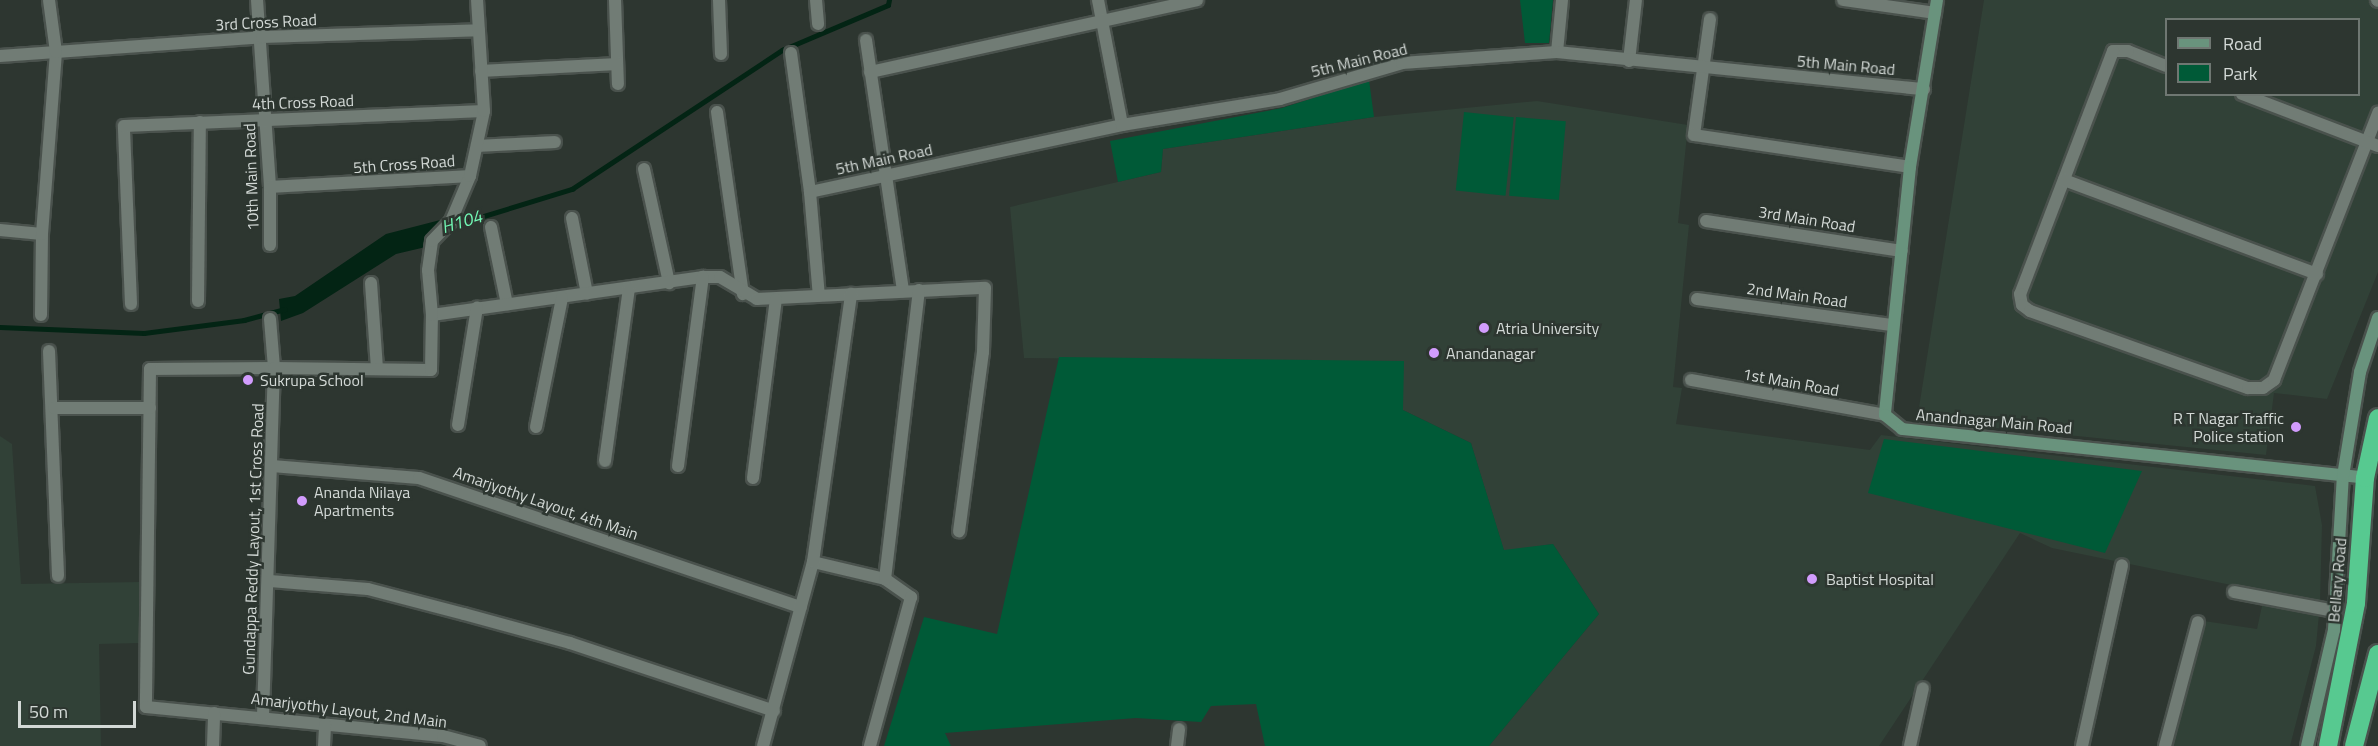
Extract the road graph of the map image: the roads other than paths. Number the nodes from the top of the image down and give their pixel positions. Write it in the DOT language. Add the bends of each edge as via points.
graph roads {
  1 [pos="50,0"];
  2 [pos="257,0"];
  3 [pos="477,0"];
  4 [pos="615,0"];
  5 [pos="719,0"];
  6 [pos="816,0"];
  7 [pos="1098,0"];
  8 [pos="1197,0"];
  9 [pos="1562,0"];
  10 [pos="1636,0"];
  11 [pos="1843,0"];
  12 [pos="1937,0"];
  13 [pos="1935,13"];
  14 [pos="1101,19"];
  15 [pos="1710,19"];
  16 [pos="818,24"];
  17 [pos="479,30"];
  18 [pos="262,37"];
  19 [pos="866,40"];
  20 [pos="56,52"];
  21 [pos="1557,52"];
  22 [pos="721,54"];
  23 [pos="791,54"];
  24 [pos="0,56"];
  25 [pos="1629,61"];
  26 [pos="617,64"];
  27 [pos="2165,66"];
  28 [pos="1703,69"];
  29 [pos="481,70"];
  30 [pos="870,72"];
  31 [pos="618,84"];
  32 [pos="1924,89"];
  33 [pos="2247,96"];
  34 [pos="484,111"];
  35 [pos="717,112"];
  36 [pos="2378,113"];
  37 [pos="267,120"];
  38 [pos="200,122"];
  39 [pos="1122,125"];
  40 [pos="555,142"];
  41 [pos="2373,144"];
  42 [pos="477,146"];
  43 [pos="1910,167"];
  44 [pos="644,169"];
  45 [pos="888,175"];
  46 [pos="471,176"];
  47 [pos="2064,180"];
  48 [pos="270,187"];
  49 [pos="810,192"];
  50 [pos="572,218"];
  51 [pos="1706,221"];
  52 [pos="491,227"];
  53 [pos="0,230"];
  54 [pos="42,234"];
  55 [pos="270,245"];
  56 [pos="1902,251"];
  57 [pos="2317,274"];
  58 [pos="703,277"];
  59 [pos="371,283"];
  60 [pos="669,283"];
  61 [pos="629,289"];
  62 [pos="919,290"];
  63 [pos="903,291"];
  64 [pos="587,294"];
  65 [pos="743,294"];
  66 [pos="851,294"];
  67 [pos="819,296"];
  68 [pos="562,298"];
  69 [pos="776,299"];
  70 [pos="1697,299"];
  71 [pos="198,301"];
  72 [pos="131,304"];
  73 [pos="507,304"];
  74 [pos="477,308"];
  75 [pos="41,315"];
  76 [pos="432,315"];
  77 [pos="2378,318"];
  78 [pos="270,319"];
  79 [pos="1893,325"];
  80 [pos="50,351"];
  81 [pos="274,368"];
  82 [pos="377,369"];
  83 [pos="1690,380"];
  84 [pos="54,408"];
  85 [pos="150,408"];
  86 [pos="1885,415"];
  87 [pos="2378,418"];
  88 [pos="458,425"];
  89 [pos="536,427"];
  90 [pos="605,461"];
  91 [pos="272,466"];
  92 [pos="678,466"];
  93 [pos="2343,476"];
  94 [pos="753,478"];
  95 [pos="2365,478"];
  96 [pos="959,531"];
  97 [pos="813,562"];
  98 [pos="2122,566"];
  99 [pos="58,576"];
  100 [pos="885,579"];
  101 [pos="270,581"];
  102 [pos="2234,592"];
  103 [pos="801,607"];
  104 [pos="2335,610"];
  105 [pos="2198,622"];
  106 [pos="2378,654"];
  107 [pos="1923,688"];
  108 [pos="774,711"];
  109 [pos="214,712"];
  110 [pos="263,716"];
  111 [pos="325,725"];
  112 [pos="1179,729"];
  113 [pos="213,746"];
  114 [pos="324,746"];
  115 [pos="480,746"];
  116 [pos="763,746"];
  117 [pos="870,746"];
  118 [pos="1177,746"];
  119 [pos="1910,746"];
  120 [pos="2082,746"];
  121 [pos="2165,746"];
  122 [pos="2307,746"];
  123 [pos="2328,746"];
  124 [pos="2354,746"];
  1 -- 20 [label="street"];
  2 -- 18 [label="street, 10th Main Road"];
  3 -- 17 [label="street, 5th Cross Road"];
  4 -- 26 [label="street"];
  5 -- 22 [label="street"];
  6 -- 16 [label="street"];
  7 -- 14 [label="street"];
  8 -- 14 [label="street"];
  9 -- 21 [label="street"];
  10 -- 25 [label="street"];
  11 -- 13 [label="street"];
  12 -- 13 [label="street"];
  13 -- 32 [label="street"];
  14 -- 30 [label="street"];
  14 -- 39 [label="street"];
  15 -- 28 [label="street"];
  17 -- 18 [label="street, 3rd Cross Road"];
  17 -- 29 [label="street, 5th Cross Road"];
  18 -- 20 [label="street, 3rd Cross Road"];
  18 -- 37 [label="street, 10th Main Road"];
  19 -- 30 [label="street"];
  20 -- 24 [label="street, 3rd Cross Road"];
  20 -- 54 [label="street"];
  21 -- 25 [label="street, 5th Main Road"];
  21 -- 39 [label="street, 5th Main Road" via="1402,63 1280,99"];
  23 -- 49 [label="street"];
  25 -- 28 [label="street, 5th Main Road"];
  26 -- 29 [label="street"];
  26 -- 31 [label="street"];
  27 -- 47 [label="street" via="2128,51 2113,51"];
  28 -- 32 [label="street, 5th Main Road"];
  28 -- 43 [label="street" via="1694,135"];
  29 -- 34 [label="street, 5th Cross Road"];
  30 -- 45 [label="street"];
  32 -- 43 [label="street"];
  33 -- 41 [label="street"];
  34 -- 37 [label="street, 4th Cross Road"];
  34 -- 42 [label="street, 5th Cross Road"];
  35 -- 65 [label="street"];
  36 -- 41 [label="street"];
  37 -- 38 [label="street, 4th Cross Road"];
  37 -- 48 [label="street, 10th Main Road"];
  38 -- 71 [label="street"];
  38 -- 72 [label="street, 4th Cross Road" via="124,126"];
  39 -- 45 [label="street, 5th Main Road"];
  40 -- 42 [label="street"];
  41 -- 57 [label="street"];
  42 -- 46 [label="street, 5th Cross Road"];
  43 -- 56 [label="street"];
  44 -- 60 [label="street"];
  45 -- 49 [label="street, 5th Main Road"];
  45 -- 63 [label="street"];
  46 -- 48 [label="street, 5th Cross Road"];
  46 -- 76 [label="street" via="451,221 432,242 428,270"];
  47 -- 57 [label="street"];
  47 -- 57 [label="street" via="2020,294 2022,305 2030,311 2248,388 2263,388 2274,380"];
  48 -- 55 [label="street, 10th Main Road"];
  49 -- 67 [label="street"];
  50 -- 64 [label="street"];
  51 -- 56 [label="street, 3rd Main Road"];
  52 -- 73 [label="street"];
  53 -- 54 [label="street"];
  54 -- 75 [label="street"];
  56 -- 79 [label="street"];
  58 -- 60 [label="street"];
  58 -- 65 [label="street" via="720,277"];
  58 -- 92 [label="street"];
  59 -- 82 [label="street"];
  60 -- 61 [label="street"];
  61 -- 64 [label="street"];
  61 -- 90 [label="street"];
  62 -- 63 [label="street"];
  62 -- 96 [label="street" via="979,286 987,295"];
  62 -- 100 [label="street"];
  63 -- 66 [label="street"];
  64 -- 68 [label="street"];
  65 -- 69 [label="street"];
  66 -- 67 [label="street"];
  66 -- 97 [label="street"];
  67 -- 69 [label="street"];
  68 -- 73 [label="street"];
  68 -- 89 [label="street"];
  69 -- 94 [label="street"];
  70 -- 79 [label="street, 2nd Main Road"];
  73 -- 74 [label="street"];
  74 -- 76 [label="street"];
  74 -- 88 [label="street"];
  76 -- 82 [label="street" via="431,370"];
  77 -- 93 [label="street" via="2360,372"];
  78 -- 81 [label="street, Gundappa Reddy Layout, 1st Cross Road"];
  79 -- 86 [label="street"];
  80 -- 84 [label="street"];
  81 -- 82 [label="street"];
  81 -- 85 [label="street" via="150,369"];
  81 -- 91 [label="street, Gundappa Reddy Layout, 1st Cross Road"];
  83 -- 86 [label="street, 1st Main Road"];
  84 -- 85 [label="street"];
  84 -- 99 [label="street"];
  85 -- 109 [label="street, Amarjyothy Layout, 2nd Main" via="146,707"];
  86 -- 93 [label="street, Anandnagar Main Road" via="1902,429"];
  87 -- 95 [label="highway, Bellary Road"];
  91 -- 101 [label="street, Gundappa Reddy Layout, 1st Cross Road"];
  91 -- 103 [label="street, Amarjyothy Layout, 4th Main" via="419,478"];
  93 -- 95 [label="street, Anandnagar Main Road"];
  93 -- 104 [label="street"];
  95 -- 123 [label="highway, Bellary Road" via="2356,603"];
  97 -- 100 [label="street"];
  97 -- 103 [label="street"];
  98 -- 120 [label="street"];
  100 -- 117 [label="street" via="912,597 911,611"];
  101 -- 108 [label="street" via="368,589 570,643"];
  101 -- 110 [label="street, Gundappa Reddy Layout, 1st Cross Road"];
  102 -- 104 [label="street"];
  103 -- 108 [label="street"];
  104 -- 122 [label="street"];
  105 -- 121 [label="street"];
  106 -- 124 [label="highway"];
  107 -- 119 [label="street"];
  108 -- 116 [label="street"];
  109 -- 110 [label="street, Amarjyothy Layout, 2nd Main"];
  109 -- 113 [label="street"];
  110 -- 111 [label="street, Amarjyothy Layout, 2nd Main"];
  111 -- 114 [label="street"];
  111 -- 115 [label="street, Amarjyothy Layout, 2nd Main" via="443,736"];
  112 -- 118 [label="street"];
}
